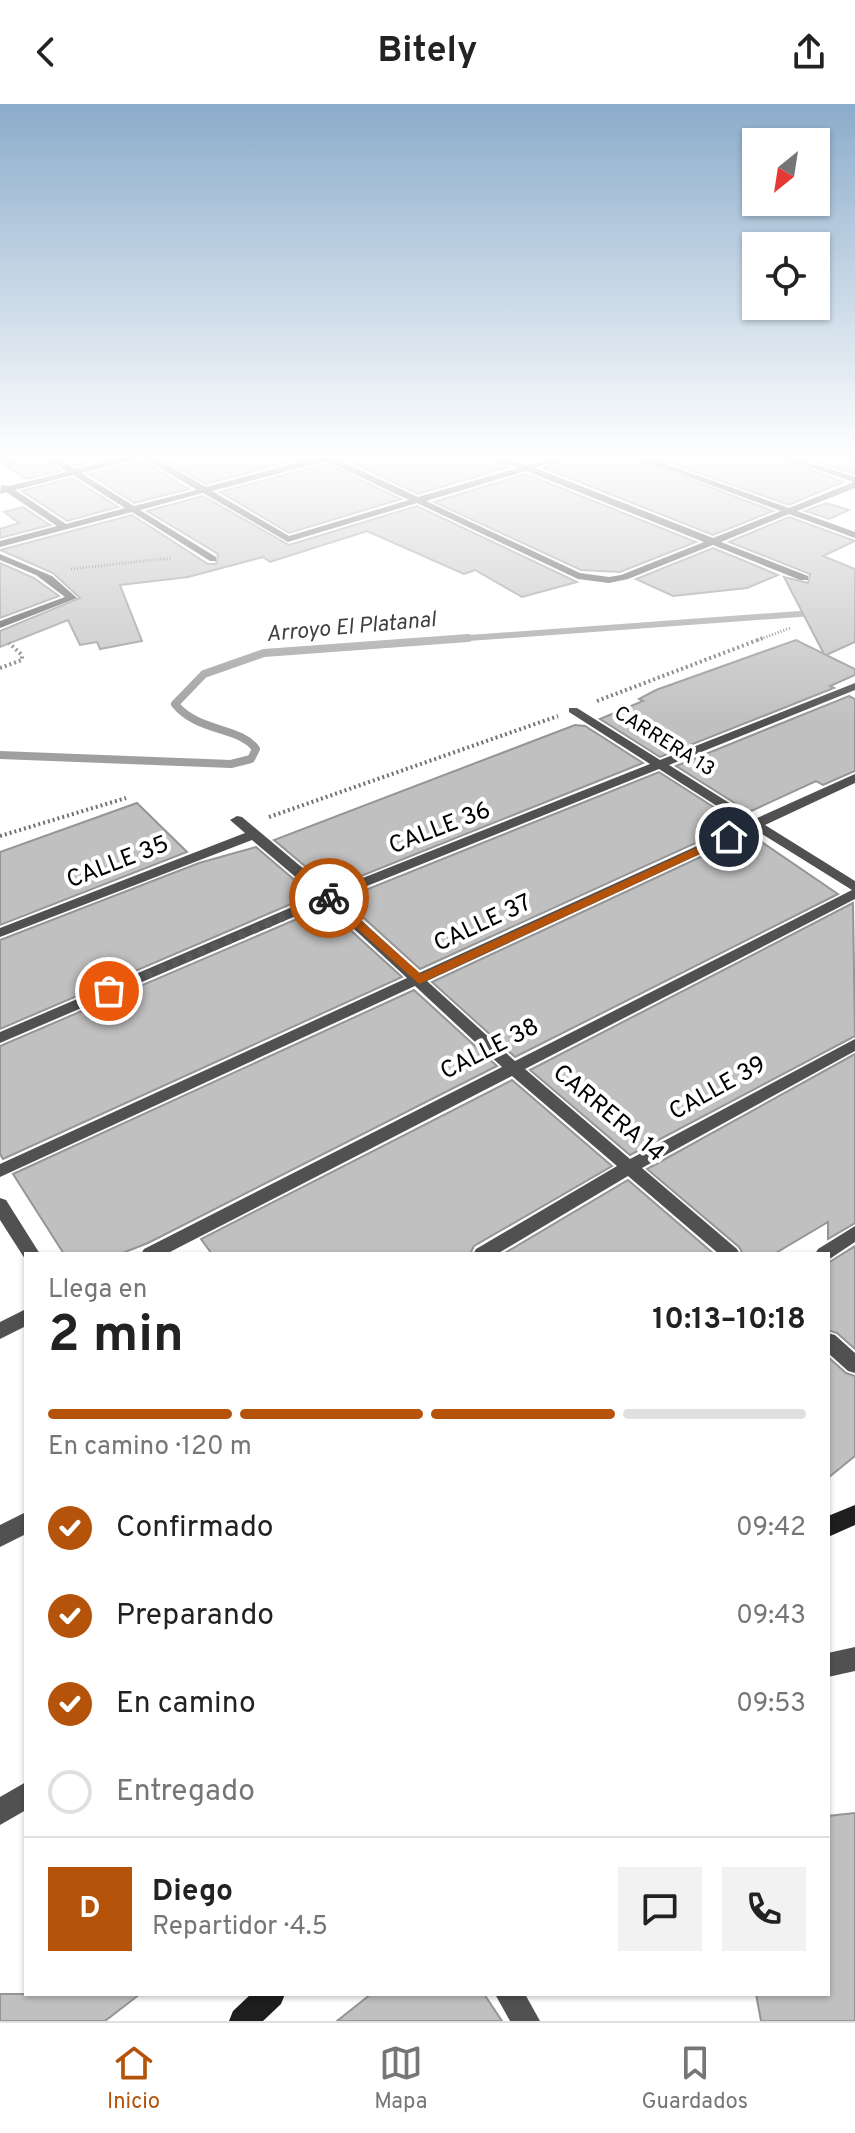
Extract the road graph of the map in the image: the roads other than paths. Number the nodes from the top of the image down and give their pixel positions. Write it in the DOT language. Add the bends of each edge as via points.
graph roads {
  1 [pos="190,544"];
  2 [pos="509,544"];
  3 [pos="704,544"];
  4 [pos="717,544"];
  5 [pos="0,557"];
  6 [pos="213,559"];
  7 [pos="804,578"];
  8 [pos="0,625"];
  9 [pos="855,686"];
  10 [pos="573,710"];
  11 [pos="664,765"];
  12 [pos="855,778"];
  13 [pos="757,824"];
  14 [pos="244,827"];
  15 [pos="855,887"];
  16 [pos="855,894"];
  17 [pos="328,897"];
  18 [pos="0,933"];
  19 [pos="419,980"];
  20 [pos="0,1038"];
  21 [pos="855,1044"];
  22 [pos="513,1068"];
  23 [pos="631,1166"];
  24 [pos="0,1171"];
  25 [pos="0,1205"];
  26 [pos="855,1233"];
  27 [pos="30,1252"];
  28 [pos="154,1252"];
  29 [pos="485,1252"];
  30 [pos="729,1252"];
  31 [pos="827,1252"];
  32 [pos="24,1318"];
  33 [pos="0,1331"];
  34 [pos="830,1343"];
  35 [pos="855,1365"];
  36 [pos="855,1515"];
  37 [pos="24,1523"];
  38 [pos="830,1526"];
  39 [pos="0,1537"];
  40 [pos="855,1659"];
  41 [pos="830,1665"];
  42 [pos="24,1796"];
  43 [pos="0,1812"];
  44 [pos="269,1996"];
  45 [pos="510,1996"];
  46 [pos="243,2021"];
  47 [pos="526,2021"];
  1 -- 6 [label="street"];
  2 -- 3 [label="street" via="578,576 609,580"];
  4 -- 7 [label="street"];
  5 -- 8 [label="street" via="72,598"];
  9 -- 11 [label="street, CALLE 36"];
  10 -- 11 [label="street, CARRERA 13"];
  11 -- 13 [label="street, CARRERA 13"];
  11 -- 17 [label="street, CALLE 36"];
  12 -- 13 [label="street, CALLE 37"];
  13 -- 15 [label="street, CARRERA 13"];
  13 -- 19 [label="street, CALLE 37"];
  14 -- 17 [label="street, CARRERA 14"];
  14 -- 18 [label="street, CALLE 35"];
  16 -- 22 [label="street, CALLE 38"];
  17 -- 19 [label="street, CARRERA 14"];
  17 -- 20 [label="street, CALLE 36"];
  19 -- 22 [label="street, CARRERA 14"];
  19 -- 24 [label="street, CALLE 37"];
  21 -- 23 [label="street, CALLE 39"];
  22 -- 23 [label="street, CARRERA 14"];
  22 -- 28 [label="street, CALLE 38"];
  23 -- 29 [label="street, CALLE 39"];
  23 -- 30 [label="street, CARRERA 14"];
  25 -- 27 [label="street"];
  26 -- 31 [label="street"];
  32 -- 33 [label="street"];
  34 -- 35 [label="street"];
  36 -- 38 [label="main road"];
  37 -- 39 [label="street"];
  40 -- 41 [label="street"];
  42 -- 43 [label="street"];
  44 -- 46 [label="main road"];
  45 -- 47 [label="street"];
}
